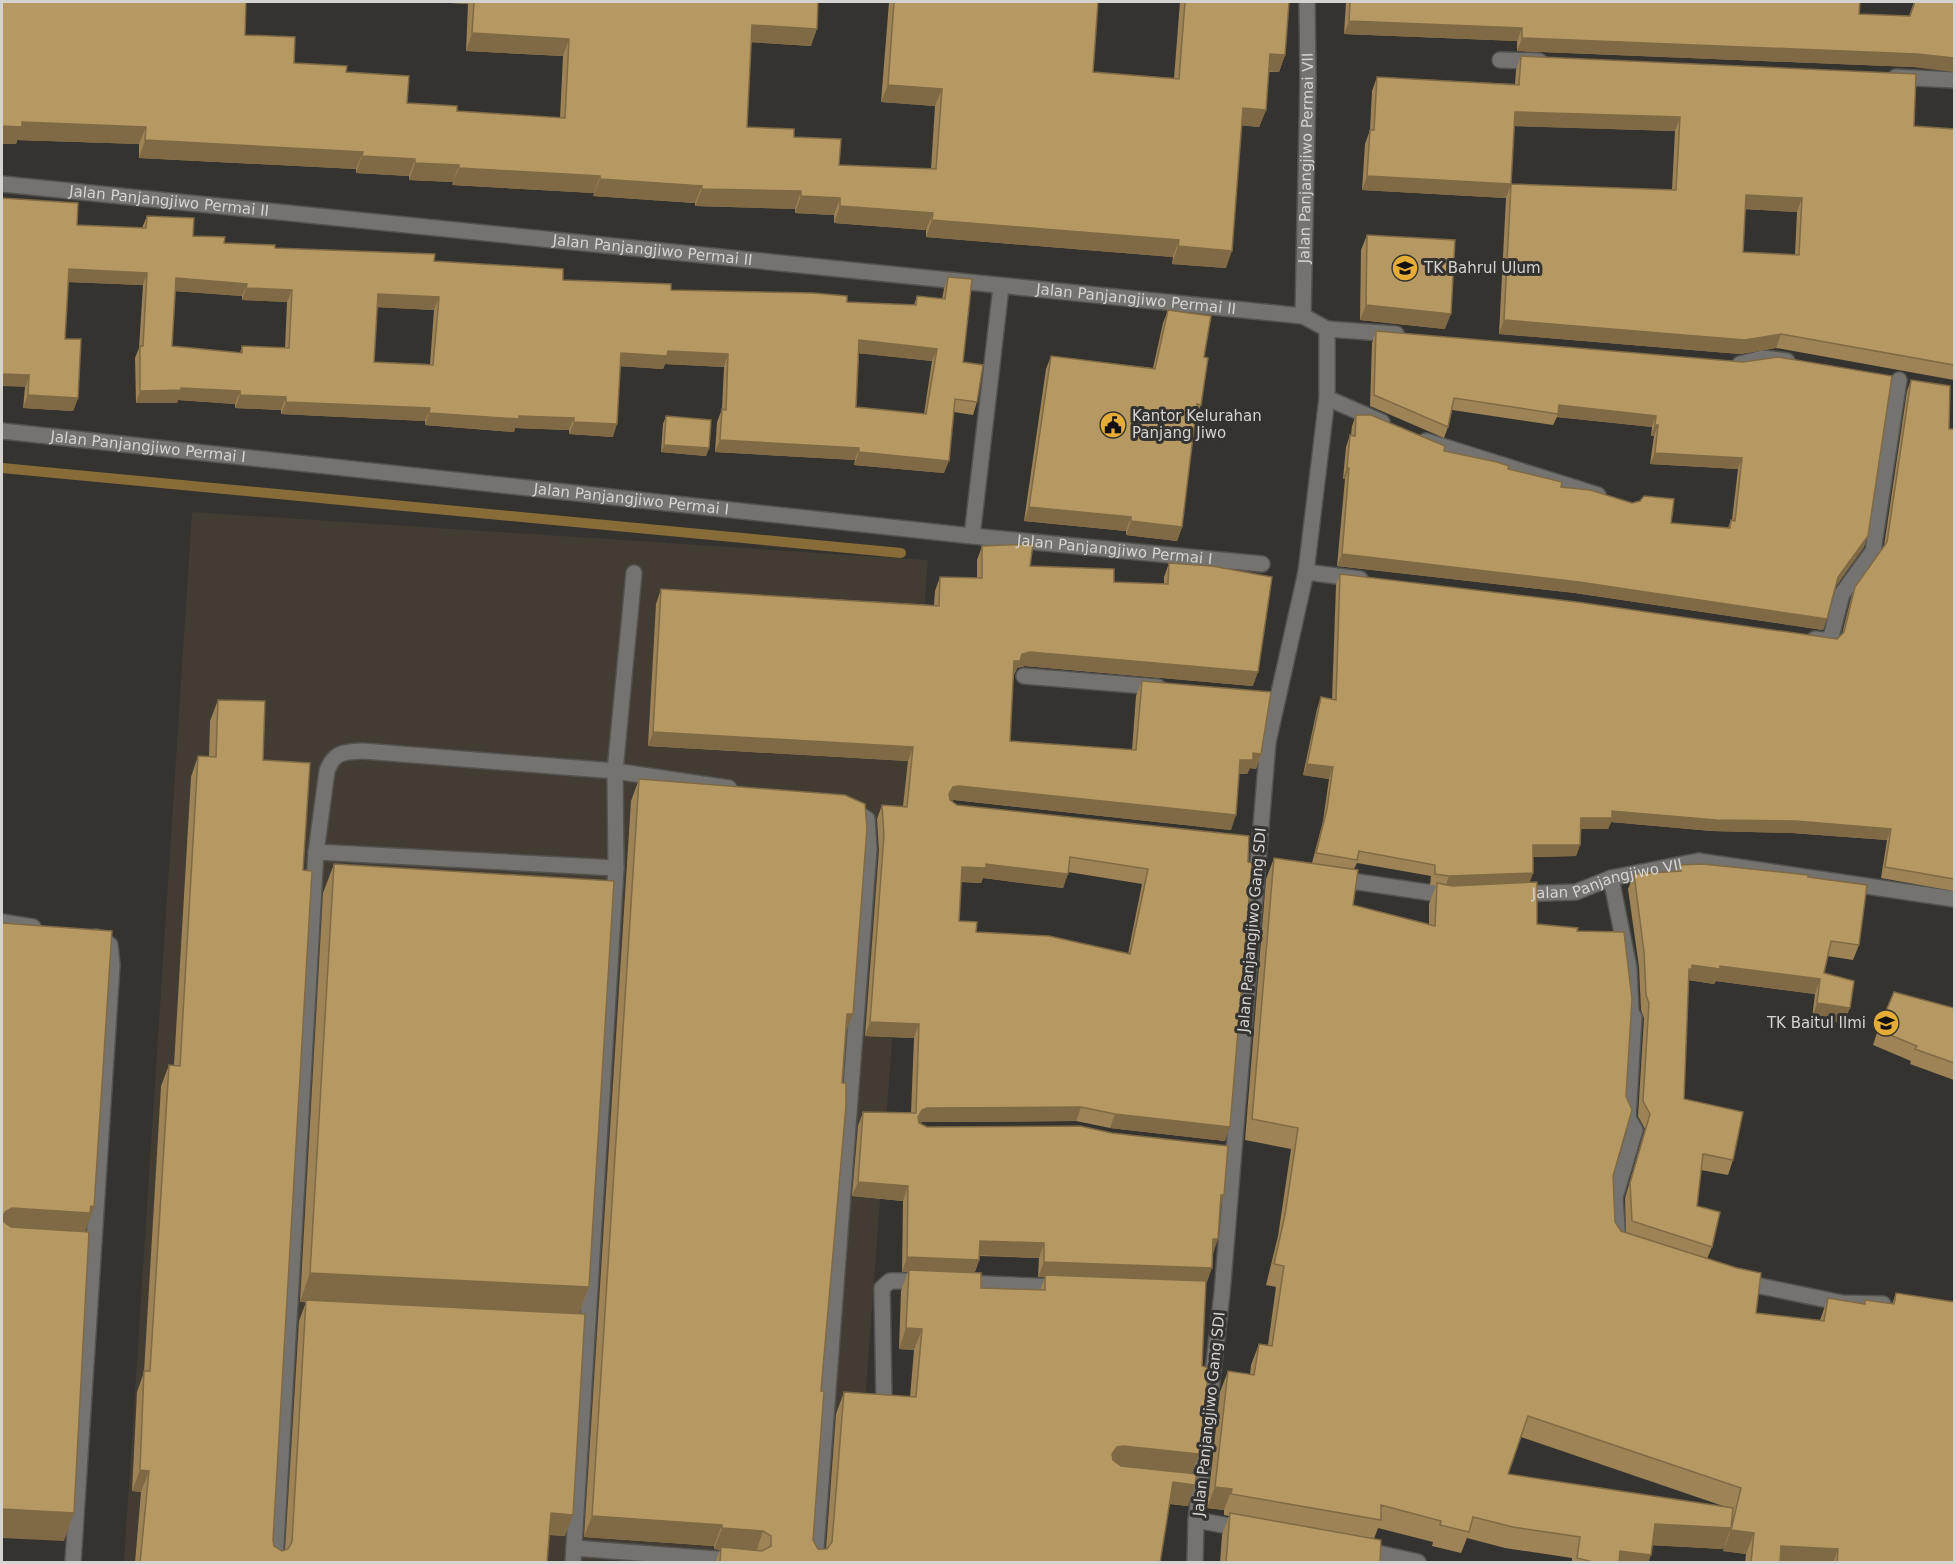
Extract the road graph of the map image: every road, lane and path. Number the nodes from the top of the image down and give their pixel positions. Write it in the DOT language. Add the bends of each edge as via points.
graph roads {
  1 [pos="1307,2"];
  2 [pos="1500,60"];
  3 [pos="1560,62"];
  4 [pos="1883,77"];
  5 [pos="1954,80"];
  6 [pos="2,184"];
  7 [pos="1001,287"];
  8 [pos="1303,316"];
  9 [pos="1328,329"];
  10 [pos="1408,335"];
  11 [pos="1797,362"];
  12 [pos="1728,363"];
  13 [pos="1899,380"];
  14 [pos="1327,398"];
  15 [pos="1391,426"];
  16 [pos="2,431"];
  17 [pos="1413,435"];
  18 [pos="1609,498"];
  19 [pos="972,536"];
  20 [pos="1262,564"];
  21 [pos="1306,572"];
  22 [pos="634,573"];
  23 [pos="1376,580"];
  24 [pos="1795,636"];
  25 [pos="1024,675"];
  26 [pos="1174,689"];
  27 [pos="615,771"];
  28 [pos="743,790"];
  29 [pos="833,805"];
  30 [pos="316,852"];
  31 [pos="616,868"];
  32 [pos="1328,877"];
  33 [pos="1611,878"];
  34 [pos="1499,895"];
  35 [pos="1466,896"];
  36 [pos="1954,899"];
  37 [pos="2,922"];
  38 [pos="46,929"];
  39 [pos="80,934"];
  40 [pos="1216,1150"];
  41 [pos="1234,1152"];
  42 [pos="1638,1250"];
  43 [pos="1722,1277"];
  44 [pos="1080,1288"];
  45 [pos="1203,1292"];
  46 [pos="1222,1293"];
  47 [pos="1902,1306"];
  48 [pos="884,1401"];
  49 [pos="1196,1520"];
  50 [pos="1264,1532"];
  51 [pos="1343,1546"];
  52 [pos="573,1555"];
  53 [pos="73,1563"];
  54 [pos="275,1563"];
  55 [pos="755,1563"];
  56 [pos="815,1563"];
  57 [pos="1195,1563"];
  58 [pos="1419,1563"];
  1 -- 8 [label="street, Jalan Panjangjiwo Permai VII"];
  2 -- 3 [label="street"];
  4 -- 5 [label="street"];
  6 -- 7 [label="street, Jalan Panjangjiwo Permai II"];
  7 -- 8 [label="street, Jalan Panjangjiwo Permai II"];
  7 -- 19 [label="street"];
  8 -- 9 [label="street"];
  9 -- 10 [label="street"];
  9 -- 14 [label="street, Jalan Panjangjiwo Gang SDI"];
  11 -- 12 [label="street" via="1763,358"];
  13 -- 24 [label="street" via="1873,551 1842,594 1830,642"];
  14 -- 15 [label="street"];
  14 -- 21 [label="street, Jalan Panjangjiwo Gang SDI"];
  16 -- 19 [label="street, Jalan Panjangjiwo Permai I"];
  17 -- 18 [label="street" via="1434,445"];
  19 -- 20 [label="street, Jalan Panjangjiwo Permai I"];
  21 -- 23 [label="street"];
  21 -- 41 [label="street, Jalan Panjangjiwo Gang SDI" via="1272,697 1254,840 1263,866"];
  22 -- 27 [label="street"];
  25 -- 26 [label="street"];
  27 -- 28 [label="street"];
  27 -- 30 [label="street" via="363,751 336,754 327,771"];
  27 -- 31 [label="street"];
  29 -- 56 [label="street" via="867,819 869,849"];
  30 -- 31 [label="street"];
  30 -- 54 [label="street" via="296,1311"];
  31 -- 52 [label="street" via="582,1326"];
  32 -- 35 [label="street" via="1444,897"];
  33 -- 34 [label="street, Jalan Panjangjiwo VII" via="1576,892"];
  33 -- 36 [label="street, Jalan Panjangjiwo VII" via="1698,861"];
  33 -- 42 [label="street" via="1629,968 1634,1017 1628,1118 1635,1130 1615,1197 1617,1244"];
  37 -- 38 [label="street"];
  39 -- 53 [label="street" via="104,939 112,951 89,1252"];
  40 -- 41 [label="street"];
  41 -- 46 [label="street, Jalan Panjangjiwo Gang SDI"];
  43 -- 47 [label="street" via="1842,1303"];
  44 -- 48 [label="street" via="895,1280 886,1283 881,1294"];
  45 -- 46 [label="street"];
  46 -- 49 [label="street, Jalan Panjangjiwo Gang SDI" via="1195,1485"];
  49 -- 50 [label="street"];
  49 -- 57 [label="street, Jalan Panjangjiwo Gang SDI"];
  51 -- 58 [label="street"];
  52 -- 55 [label="street"];
}
